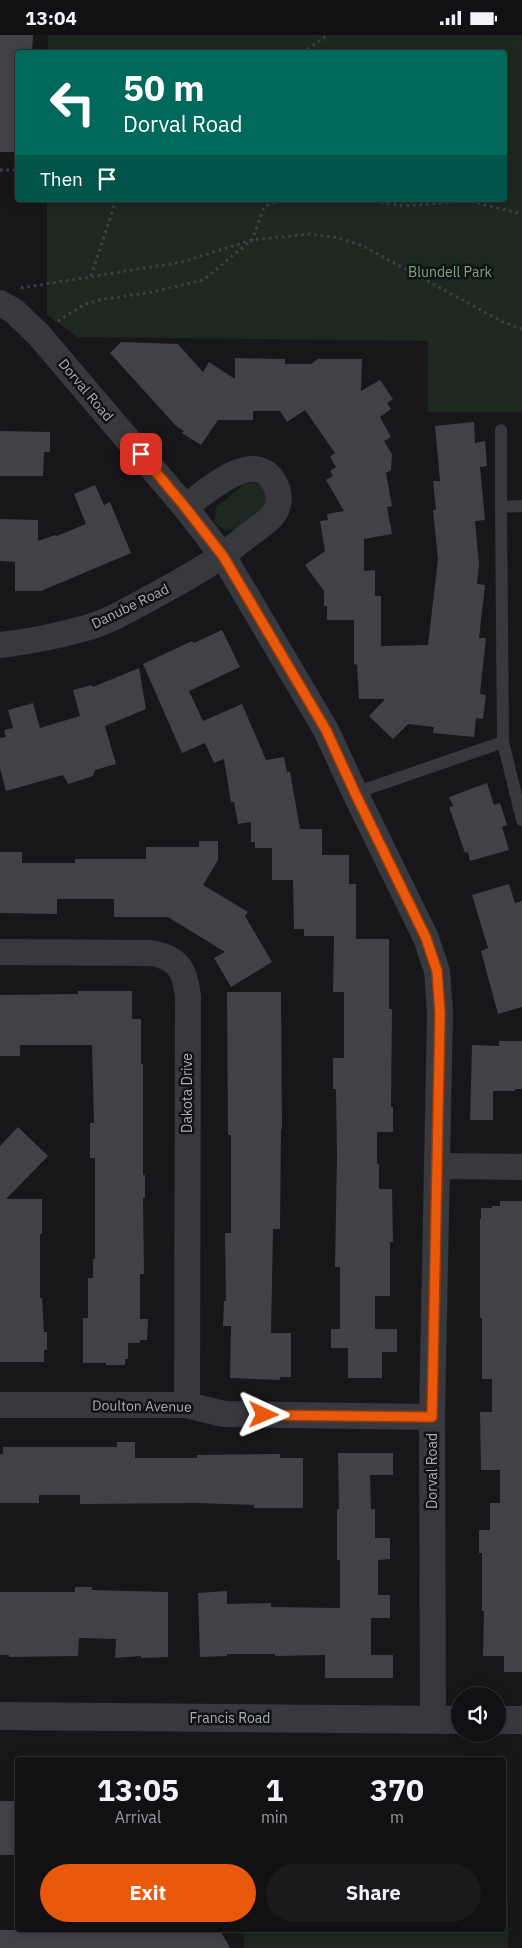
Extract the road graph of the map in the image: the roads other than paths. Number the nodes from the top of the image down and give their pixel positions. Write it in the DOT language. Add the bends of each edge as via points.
graph roads {
  1 [pos="8,296"];
  2 [pos="501,430"];
  3 [pos="522,506"];
  4 [pos="185,507"];
  5 [pos="501,507"];
  6 [pos="223,556"];
  7 [pos="0,645"];
  8 [pos="503,742"];
  9 [pos="355,793"];
  10 [pos="522,820"];
  11 [pos="0,952"];
  12 [pos="438,1166"];
  13 [pos="522,1167"];
  14 [pos="0,1405"];
  15 [pos="187,1405"];
  16 [pos="432,1417"];
  17 [pos="0,1716"];
  18 [pos="433,1719"];
  19 [pos="451,1719"];
  20 [pos="506,1720"];
  21 [pos="522,1720"];
  1 -- 4 [label="street, Dorval Road" via="14,311 39,335"];
  2 -- 5 [label="lane"];
  3 -- 5 [label="lane"];
  4 -- 6 [label="street, Dorval Road"];
  4 -- 6 [label="street" via="233,473 246,469 260,470 272,476 279,491 279,505 273,515"];
  5 -- 8 [label="lane"];
  6 -- 7 [label="street, Danube Road" via="127,611 87,627 39,640"];
  6 -- 9 [label="street, Dorval Road" via="326,730"];
  8 -- 9 [label="lane"];
  8 -- 10 [label="lane"];
  9 -- 12 [label="street, Dorval Road" via="422,929 437,971 440,1013"];
  11 -- 15 [label="street, Dakota Drive" via="151,953 172,960 184,975 188,997"];
  12 -- 13 [label="street"];
  12 -- 16 [label="street, Dorval Road"];
  14 -- 15 [label="street, Doulton Avenue"];
  15 -- 16 [label="street, Doulton Avenue" via="224,1414"];
  16 -- 18 [label="street, Dorval Road"];
  17 -- 18 [label="street, Francis Road"];
  18 -- 19 [label="street, Francis Road"];
  20 -- 21 [label="street"];
}
